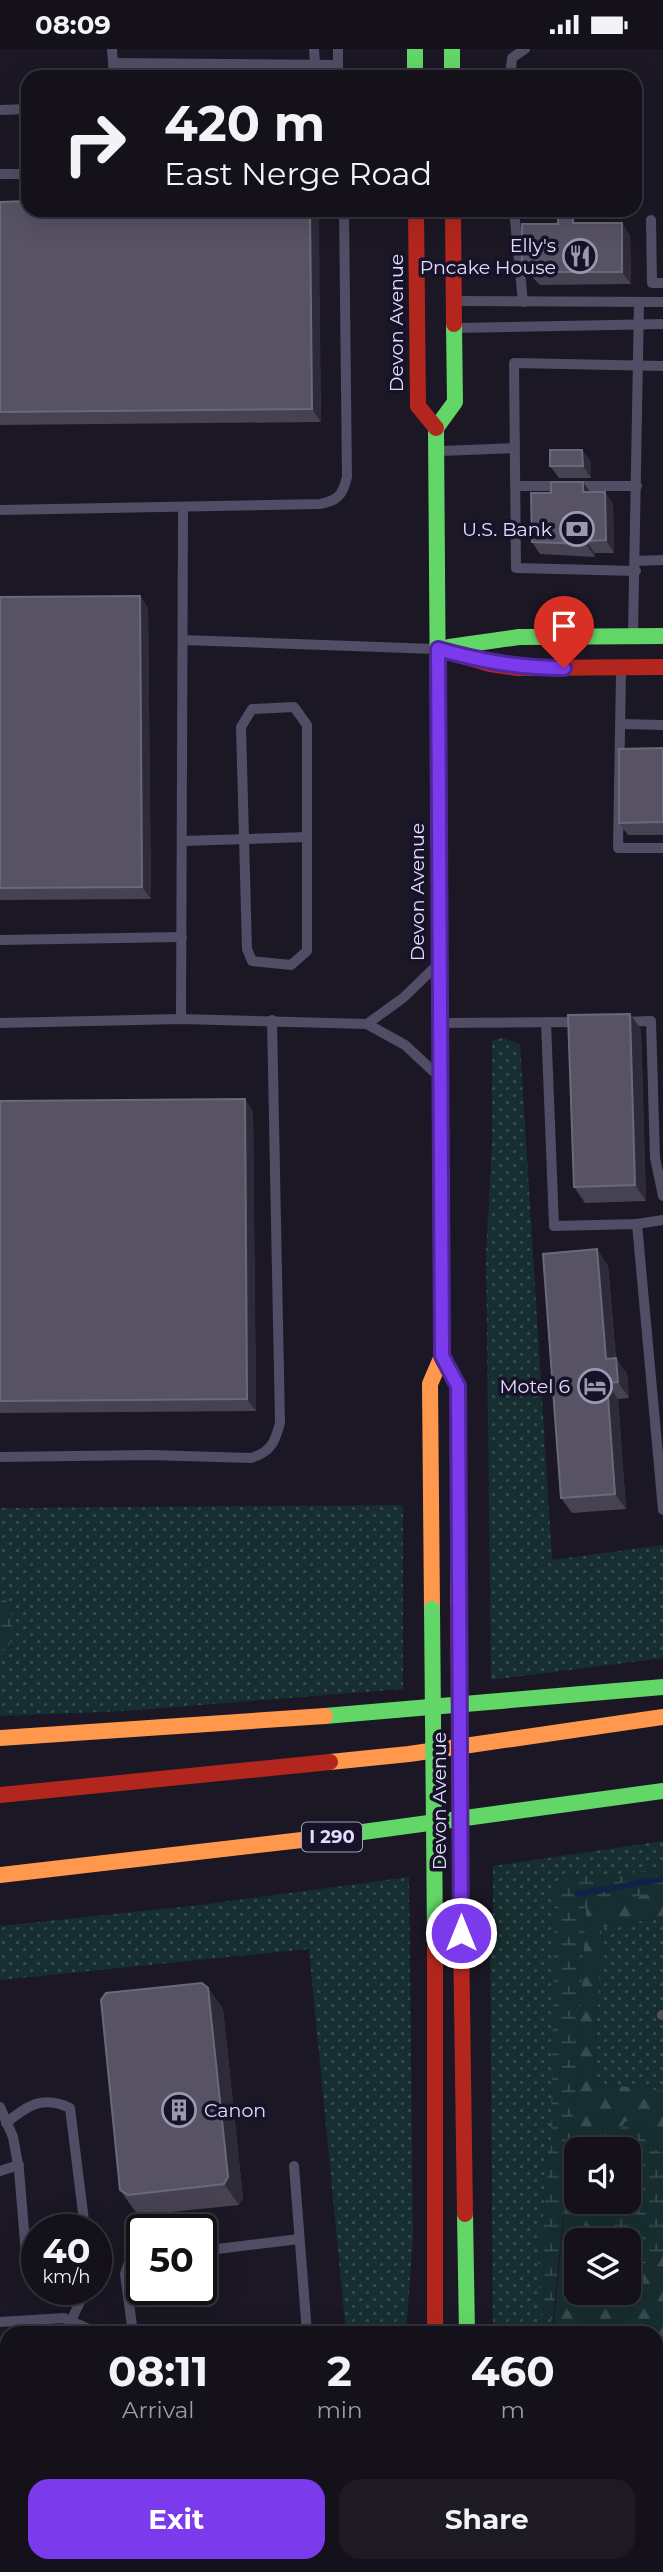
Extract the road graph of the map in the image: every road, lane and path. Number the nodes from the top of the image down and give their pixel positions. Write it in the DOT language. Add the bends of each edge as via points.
graph roads {
  1 [pos="112,49"];
  2 [pos="314,49"];
  3 [pos="338,49"];
  4 [pos="415,49"];
  5 [pos="452,49"];
  6 [pos="525,49"];
  7 [pos="113,62"];
  8 [pos="315,64"];
  9 [pos="338,65"];
  10 [pos="114,70"];
  11 [pos="338,70"];
  12 [pos="415,70"];
  13 [pos="452,70"];
  14 [pos="511,70"];
  15 [pos="21,109"];
  16 [pos="0,110"];
  17 [pos="0,174"];
  18 [pos="21,174"];
  19 [pos="344,217"];
  20 [pos="407,217"];
  21 [pos="416,217"];
  22 [pos="453,217"];
  23 [pos="515,217"];
  24 [pos="651,220"];
  25 [pos="417,236"];
  26 [pos="663,283"];
  27 [pos="454,301"];
  28 [pos="523,302"];
  29 [pos="639,302"];
  30 [pos="663,302"];
  31 [pos="663,324"];
  32 [pos="639,325"];
  33 [pos="455,328"];
  34 [pos="640,366"];
  35 [pos="663,366"];
  36 [pos="436,428"];
  37 [pos="515,448"];
  38 [pos="436,451"];
  39 [pos="516,486"];
  40 [pos="637,486"];
  41 [pos="184,508"];
  42 [pos="0,510"];
  43 [pos="663,561"];
  44 [pos="636,566"];
  45 [pos="663,636"];
  46 [pos="633,637"];
  47 [pos="183,640"];
  48 [pos="438,649"];
  49 [pos="621,667"];
  50 [pos="663,667"];
  51 [pos="622,724"];
  52 [pos="663,725"];
  53 [pos="307,837"];
  54 [pos="244,839"];
  55 [pos="182,841"];
  56 [pos="663,848"];
  57 [pos="182,936"];
  58 [pos="0,940"];
  59 [pos="438,964"];
  60 [pos="181,1019"];
  61 [pos="272,1020"];
  62 [pos="598,1022"];
  63 [pos="612,1022"];
  64 [pos="0,1023"];
  65 [pos="439,1023"];
  66 [pos="546,1023"];
  67 [pos="367,1024"];
  68 [pos="439,1078"];
  69 [pos="663,1196"];
  70 [pos="663,1220"];
  71 [pos="637,1224"];
  72 [pos="442,1356"];
  73 [pos="0,1457"];
  74 [pos="663,1510"];
  75 [pos="663,1687"];
  76 [pos="663,1717"];
  77 [pos="0,1738"];
  78 [pos="663,1791"];
  79 [pos="0,1795"];
  80 [pos="0,1875"];
  81 [pos="0,2107"];
  82 [pos="6,2123"];
  83 [pos="19,2165"];
  84 [pos="294,2166"];
  85 [pos="0,2171"];
  86 [pos="23,2214"];
  87 [pos="83,2214"];
  88 [pos="299,2239"];
  89 [pos="217,2249"];
  90 [pos="78,2305"];
  91 [pos="129,2305"];
  92 [pos="71,2321"];
  93 [pos="0,2322"];
  94 [pos="83,2326"];
  95 [pos="132,2326"];
  96 [pos="306,2326"];
  97 [pos="435,2326"];
  98 [pos="467,2326"];
  1 -- 7 [label="lane"];
  2 -- 8 [label="lane"];
  3 -- 9 [label="lane"];
  4 -- 12 [label="main road"];
  5 -- 13 [label="main road"];
  6 -- 14 [label="lane" via="512,58"];
  7 -- 8 [label="lane"];
  7 -- 10 [label="lane"];
  8 -- 9 [label="lane"];
  9 -- 11 [label="lane"];
  15 -- 16 [label="lane"];
  17 -- 18 [label="lane"];
  19 -- 41 [label="lane" via="347,477 343,493 320,504"];
  20 -- 25 [label="lane"];
  21 -- 25 [label="main road, Devon Avenue"];
  22 -- 27 [label="main road"];
  23 -- 28 [label="lane"];
  24 -- 26 [label="lane" via="652,283"];
  25 -- 36 [label="main road, Devon Avenue" via="418,405"];
  27 -- 28 [label="lane"];
  27 -- 33 [label="main road"];
  28 -- 29 [label="lane"];
  29 -- 30 [label="lane"];
  29 -- 32 [label="lane"];
  31 -- 32 [label="lane"];
  32 -- 33 [label="lane"];
  32 -- 34 [label="lane"];
  33 -- 36 [label="main road" via="455,402"];
  34 -- 35 [label="lane"];
  34 -- 37 [label="lane" via="513,363"];
  34 -- 40 [label="lane"];
  36 -- 38 [label="main road, Devon Avenue"];
  37 -- 38 [label="lane"];
  37 -- 39 [label="lane"];
  38 -- 48 [label="main road, Devon Avenue"];
  39 -- 40 [label="lane"];
  39 -- 44 [label="lane" via="516,568"];
  40 -- 44 [label="lane"];
  41 -- 42 [label="lane"];
  41 -- 47 [label="lane"];
  43 -- 44 [label="lane"];
  44 -- 46 [label="lane"];
  45 -- 46 [label="main road"];
  46 -- 48 [label="main road" via="519,637"];
  47 -- 48 [label="lane"];
  47 -- 55 [label="lane"];
  48 -- 49 [label="main road" via="519,668"];
  48 -- 59 [label="main road, Devon Avenue"];
  49 -- 50 [label="main road"];
  49 -- 51 [label="lane"];
  51 -- 52 [label="lane"];
  51 -- 56 [label="lane" via="618,848"];
  53 -- 54 [label="lane"];
  53 -- 54 [label="lane" via="307,951 291,965 252,961 247,949"];
  53 -- 54 [label="lane" via="307,725 294,708 252,709 242,727"];
  54 -- 55 [label="lane"];
  55 -- 57 [label="lane"];
  57 -- 58 [label="lane"];
  57 -- 60 [label="lane"];
  59 -- 65 [label="main road, Devon Avenue"];
  59 -- 67 [label="lane"];
  60 -- 61 [label="lane"];
  60 -- 64 [label="lane"];
  61 -- 67 [label="lane"];
  61 -- 73 [label="lane" via="280,1423 274,1444 251,1458"];
  62 -- 66 [label="lane"];
  63 -- 69 [label="lane" via="651,1021 655,1158"];
  65 -- 66 [label="lane"];
  65 -- 68 [label="main road, Devon Avenue"];
  66 -- 71 [label="lane" via="554,1226"];
  67 -- 68 [label="lane" via="423,1058"];
  68 -- 72 [label="main road, Devon Avenue"];
  70 -- 71 [label="lane"];
  71 -- 74 [label="lane"];
  72 -- 97 [label="main road, Devon Avenue, bridge" via="430,1384"];
  72 -- 98 [label="main road, Devon Avenue, bridge" via="458,1386"];
  75 -- 77 [label="main road"];
  76 -- 79 [label="main road" via="409,1753"];
  78 -- 80 [label="main road, I 290" via="242,1849"];
  81 -- 82 [label="lane"];
  82 -- 83 [label="lane"];
  82 -- 87 [label="lane" via="26,2106 44,2100 70,2108"];
  83 -- 85 [label="lane"];
  83 -- 86 [label="lane"];
  84 -- 88 [label="lane"];
  88 -- 89 [label="lane"];
  88 -- 96 [label="lane"];
  90 -- 92 [label="lane"];
  91 -- 95 [label="lane"];
  92 -- 93 [label="lane" via="47,2317"];
  92 -- 94 [label="lane"];
}
